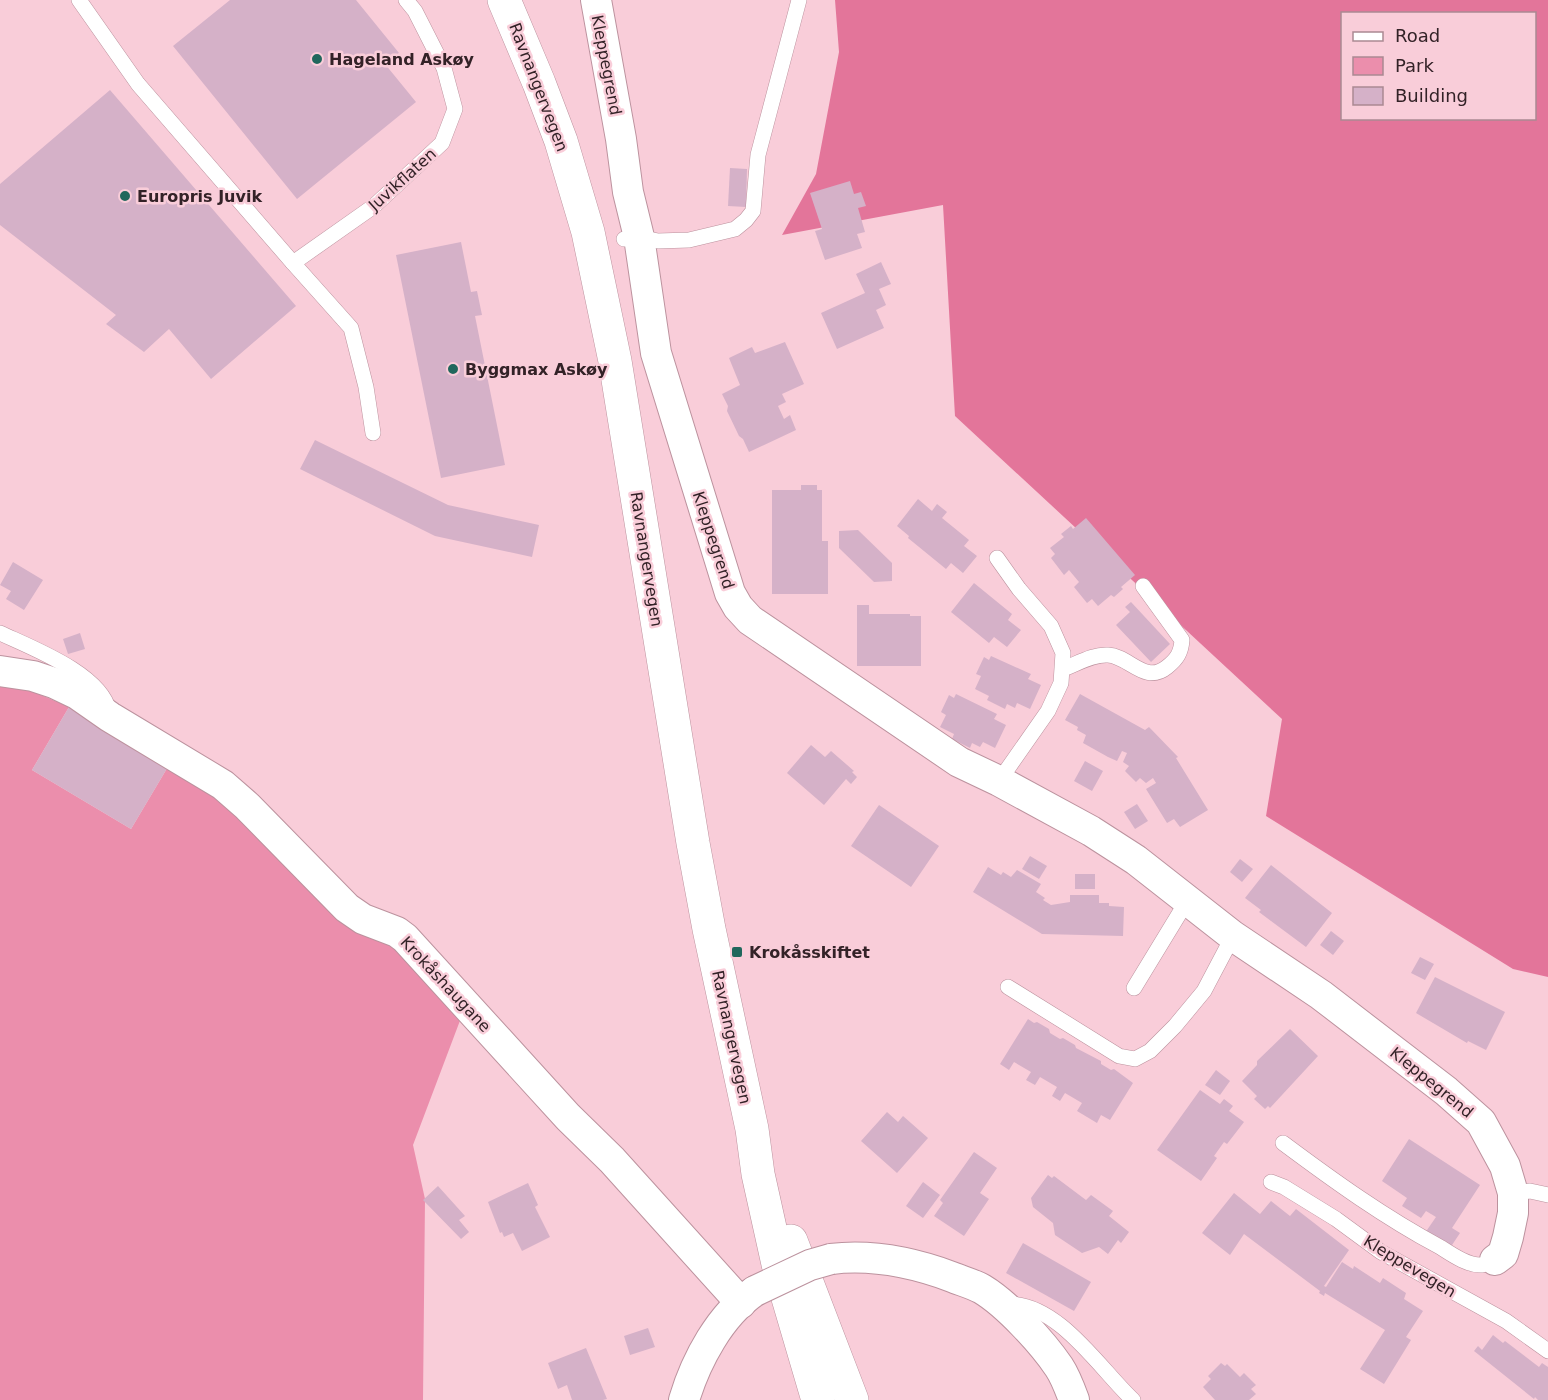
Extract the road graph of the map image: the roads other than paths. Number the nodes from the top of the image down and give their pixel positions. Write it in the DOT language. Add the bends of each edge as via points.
graph roads {
  1 [pos="80,0"];
  2 [pos="406,0"];
  3 [pos="504,0"];
  4 [pos="596,0"];
  5 [pos="799,0"];
  6 [pos="632,238"];
  7 [pos="292,263"];
  8 [pos="373,434"];
  9 [pos="997,558"];
  10 [pos="1143,586"];
  11 [pos="0,633"];
  12 [pos="1064,669"];
  13 [pos="0,671"];
  14 [pos="110,717"];
  15 [pos="999,781"];
  16 [pos="1187,901"];
  17 [pos="1233,936"];
  18 [pos="1008,987"];
  19 [pos="1134,988"];
  20 [pos="753,1128"];
  21 [pos="1283,1143"];
  22 [pos="1270,1182"];
  23 [pos="1513,1193"];
  24 [pos="1548,1195"];
  25 [pos="1495,1260"];
  26 [pos="748,1297"];
  27 [pos="1003,1304"];
  28 [pos="1548,1351"];
  29 [pos="684,1400"];
  30 [pos="818,1400"];
  31 [pos="852,1400"];
  32 [pos="1074,1400"];
  33 [pos="1133,1400"];
  1 -- 7 [label="lane" via="138,84"];
  2 -- 7 [label="lane, Juvikflaten" via="444,68 455,109 442,143 374,206"];
  3 -- 20 [label="main road, Ravnangervegen" via="561,141 605,307 693,843"];
  4 -- 6 [label="street, Kleppegrend" via="621,139"];
  5 -- 6 [label="lane" via="758,155 753,211 735,229 712,235 689,240"];
  6 -- 15 [label="street, Kleppegrend" via="656,353 730,593 738,607 750,620 959,762"];
  7 -- 8 [label="lane" via="351,328"];
  9 -- 12 [label="lane" via="1051,626 1064,653"];
  10 -- 12 [label="lane" via="1182,640 1181,652 1174,662 1161,673 1146,673 1110,655"];
  11 -- 14 [label="lane" via="89,680 103,695"];
  12 -- 15 [label="lane" via="1048,711"];
  13 -- 14 [label="street, Krokåshaugane" via="54,683"];
  14 -- 26 [label="street, Krokåshaugane" via="223,785 347,908 405,938 568,1117"];
  15 -- 16 [label="street, Kleppegrend" via="1092,831"];
  16 -- 17 [label="street, Kleppegrend"];
  16 -- 19 [label="lane"];
  17 -- 18 [label="lane" via="1204,991 1150,1052 1135,1059 1119,1056"];
  17 -- 23 [label="street, Kleppegrend" via="1363,1026 1481,1122 1505,1166"];
  20 -- 30 [label="main road, Ravnangervegen" via="758,1174 777,1264"];
  20 -- 31 [label="main road, Ravnangervegen"];
  21 -- 25 [label="lane, Kleppegrend" via="1403,1227 1467,1261 1481,1265"];
  22 -- 28 [label="lane, Kleppevegen" via="1336,1219 1381,1252 1506,1321"];
  23 -- 24 [label="lane"];
  23 -- 25 [label="street, Kleppegrend" via="1508,1237 1503,1254"];
  26 -- 27 [label="street, bridge" via="810,1264 852,1256 877,1257 933,1270 980,1288"];
  26 -- 29 [label="street" via="704,1352"];
  27 -- 32 [label="street" via="1059,1367"];
  27 -- 33 [label="lane" via="1017,1304 1053,1319 1078,1339"];
}
